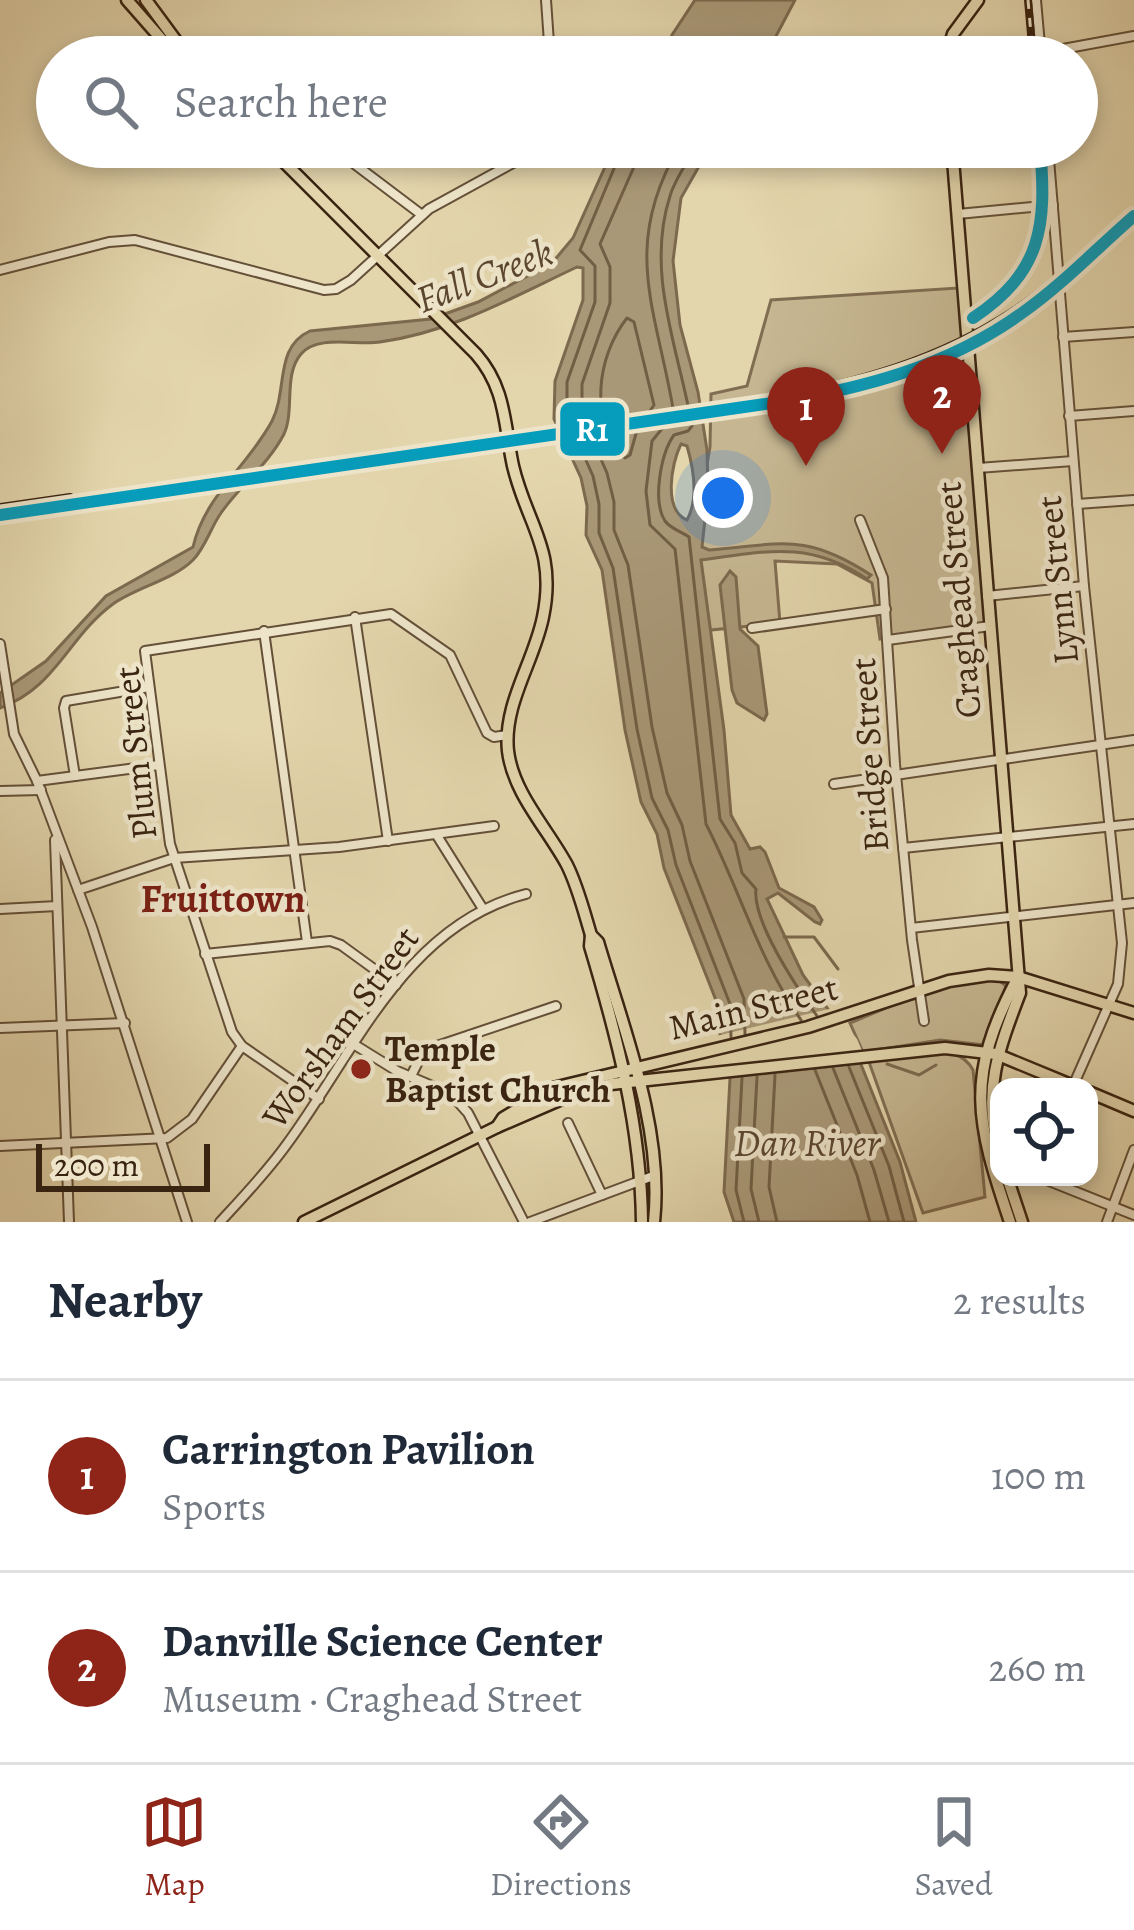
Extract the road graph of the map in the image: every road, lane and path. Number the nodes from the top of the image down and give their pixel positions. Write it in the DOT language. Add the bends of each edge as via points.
graph roads {
  1 [pos="127,0"];
  2 [pos="146,0"];
  3 [pos="546,0"];
  4 [pos="978,0"];
  5 [pos="1036,0"];
  6 [pos="159,36"];
  7 [pos="173,36"];
  8 [pos="549,36"];
  9 [pos="956,36"];
  10 [pos="1039,36"];
  11 [pos="1134,36"];
  12 [pos="1098,43"];
  13 [pos="289,168"];
  14 [pos="360,168"];
  15 [pos="507,168"];
  16 [pos="954,168"];
  17 [pos="1050,168"];
  18 [pos="1053,205"];
  19 [pos="958,214"];
  20 [pos="422,215"];
  21 [pos="376,255"];
  22 [pos="0,270"];
  23 [pos="1134,332"];
  24 [pos="1063,337"];
  25 [pos="1134,411"];
  26 [pos="1070,416"];
  27 [pos="1073,461"];
  28 [pos="976,468"];
  29 [pos="1134,500"];
  30 [pos="1077,503"];
  31 [pos="860,520"];
  32 [pos="1084,586"];
  33 [pos="987,596"];
  34 [pos="886,609"];
  35 [pos="355,617"];
  36 [pos="990,626"];
  37 [pos="752,628"];
  38 [pos="264,631"];
  39 [pos="888,640"];
  40 [pos="0,644"];
  41 [pos="2,670"];
  42 [pos="149,687"];
  43 [pos="507,735"];
  44 [pos="1134,740"];
  45 [pos="1102,745"];
  46 [pos="1001,760"];
  47 [pos="159,765"];
  48 [pos="896,775"];
  49 [pos="75,776"];
  50 [pos="834,784"];
  51 [pos="39,786"];
  52 [pos="0,791"];
  53 [pos="1134,824"];
  54 [pos="494,826"];
  55 [pos="1112,826"];
  56 [pos="55,831"];
  57 [pos="436,834"];
  58 [pos="1007,835"];
  59 [pos="388,841"];
  60 [pos="903,848"];
  61 [pos="296,851"];
  62 [pos="174,858"];
  63 [pos="78,890"];
  64 [pos="526,894"];
  65 [pos="1134,903"];
  66 [pos="1119,905"];
  67 [pos="57,907"];
  68 [pos="0,909"];
  69 [pos="483,909"];
  70 [pos="1014,914"];
  71 [pos="910,928"];
  72 [pos="307,942"];
  73 [pos="205,954"];
  74 [pos="1018,976"];
  75 [pos="396,985"];
  76 [pos="919,989"];
  77 [pos="1109,1005"];
  78 [pos="556,1006"];
  79 [pos="1134,1012"];
  80 [pos="924,1021"];
  81 [pos="124,1023"];
  82 [pos="62,1027"];
  83 [pos="0,1028"];
  84 [pos="355,1045"];
  85 [pos="242,1046"];
  86 [pos="991,1053"];
  87 [pos="630,1075"];
  88 [pos="411,1076"];
  89 [pos="990,1078"];
  90 [pos="1054,1078"];
  91 [pos="1077,1078"];
  92 [pos="1098,1096"];
  93 [pos="319,1099"];
  94 [pos="1134,1111"];
  95 [pos="568,1123"];
  96 [pos="480,1136"];
  97 [pos="163,1139"];
  98 [pos="66,1144"];
  99 [pos="990,1144"];
  100 [pos="0,1147"];
  101 [pos="1134,1150"];
  102 [pos="647,1179"];
  103 [pos="1001,1186"];
  104 [pos="1010,1186"];
  105 [pos="1062,1186"];
  106 [pos="602,1195"];
  107 [pos="1112,1206"];
  108 [pos="1134,1215"];
  109 [pos="69,1222"];
  110 [pos="187,1222"];
  111 [pos="220,1222"];
  112 [pos="304,1222"];
  113 [pos="527,1222"];
  114 [pos="642,1222"];
  115 [pos="654,1222"];
  116 [pos="1010,1222"];
  117 [pos="1022,1222"];
  118 [pos="1107,1222"];
  1 -- 6 [label="main road"];
  2 -- 7 [label="main road"];
  3 -- 8 [label="street"];
  4 -- 9 [label="main road"];
  5 -- 10 [label="street"];
  11 -- 12 [label="street"];
  13 -- 21 [label="main road"];
  14 -- 20 [label="street"];
  15 -- 20 [label="street"];
  16 -- 19 [label="main road, Craghead Street"];
  17 -- 18 [label="street, Lynn Street"];
  18 -- 19 [label="street"];
  18 -- 24 [label="street, Lynn Street"];
  19 -- 28 [label="main road, Craghead Street"];
  20 -- 21 [label="street"];
  21 -- 22 [label="street" via="330,290 135,241"];
  21 -- 43 [label="main road" via="484,363 500,392 514,467 537,526 545,561 542,619"];
  23 -- 24 [label="street"];
  24 -- 26 [label="street, Lynn Street"];
  25 -- 26 [label="street"];
  26 -- 27 [label="street, Lynn Street"];
  27 -- 28 [label="street"];
  27 -- 30 [label="street, Lynn Street"];
  28 -- 33 [label="main road, Craghead Street"];
  29 -- 30 [label="street"];
  30 -- 32 [label="street, Lynn Street"];
  31 -- 34 [label="street, Bridge Street" via="881,569"];
  32 -- 33 [label="street"];
  32 -- 45 [label="street, Lynn Street"];
  33 -- 36 [label="main road, Craghead Street"];
  34 -- 37 [label="street"];
  34 -- 39 [label="street, Bridge Street"];
  35 -- 38 [label="street"];
  35 -- 43 [label="street" via="399,617 440,645 487,733"];
  35 -- 59 [label="street"];
  36 -- 39 [label="street"];
  36 -- 46 [label="main road, Craghead Street"];
  38 -- 42 [label="street, Plum Street" via="145,651"];
  38 -- 61 [label="street"];
  39 -- 48 [label="street, Bridge Street"];
  40 -- 41 [label="street"];
  41 -- 51 [label="street" via="17,742"];
  42 -- 47 [label="street, Plum Street"];
  42 -- 49 [label="street" via="64,704"];
  43 -- 87 [label="main road" via="518,784 571,874 598,942"];
  44 -- 45 [label="street"];
  45 -- 46 [label="street"];
  45 -- 55 [label="street, Lynn Street"];
  46 -- 48 [label="street"];
  46 -- 58 [label="main road, Craghead Street"];
  47 -- 49 [label="street"];
  47 -- 62 [label="street, Plum Street"];
  48 -- 50 [label="street"];
  48 -- 60 [label="street, Bridge Street"];
  49 -- 51 [label="street"];
  51 -- 52 [label="street"];
  51 -- 56 [label="street"];
  53 -- 55 [label="street"];
  54 -- 57 [label="street"];
  55 -- 58 [label="street"];
  55 -- 66 [label="street, Lynn Street"];
  56 -- 63 [label="street"];
  56 -- 67 [label="street"];
  57 -- 59 [label="street"];
  57 -- 69 [label="street"];
  58 -- 60 [label="street"];
  58 -- 70 [label="main road, Craghead Street"];
  59 -- 61 [label="street"];
  60 -- 71 [label="street, Bridge Street"];
  61 -- 62 [label="street"];
  61 -- 72 [label="street"];
  62 -- 63 [label="street"];
  62 -- 73 [label="street, Plum Street"];
  63 -- 81 [label="street"];
  64 -- 69 [label="street, Worsham Street"];
  65 -- 66 [label="street"];
  66 -- 70 [label="street"];
  66 -- 77 [label="street, Lynn Street" via="1121,969"];
  67 -- 68 [label="street"];
  67 -- 82 [label="street"];
  69 -- 75 [label="street, Worsham Street" via="432,942"];
  70 -- 71 [label="street"];
  70 -- 74 [label="main road, Craghead Street"];
  71 -- 76 [label="street, Bridge Street"];
  72 -- 73 [label="street"];
  72 -- 75 [label="street" via="341,944"];
  73 -- 85 [label="street, Plum Street"];
  74 -- 76 [label="main road, Main Street"];
  74 -- 77 [label="main road"];
  74 -- 86 [label="main road, Craghead Street" via="1020,993"];
  75 -- 84 [label="street, Worsham Street"];
  76 -- 80 [label="street, Bridge Street"];
  76 -- 87 [label="main road, Main Street" via="860,1012 655,1061"];
  77 -- 79 [label="main road"];
  77 -- 91 [label="street, Lynn Street"];
  78 -- 88 [label="street" via="434,1047"];
  81 -- 82 [label="street"];
  81 -- 97 [label="street"];
  82 -- 83 [label="street"];
  82 -- 98 [label="street"];
  84 -- 88 [label="street"];
  84 -- 93 [label="street, Worsham Street"];
  85 -- 93 [label="street"];
  85 -- 97 [label="street" via="193,1119"];
  86 -- 87 [label="main road, Main Street" via="945,1048"];
  86 -- 89 [label="main road"];
  86 -- 90 [label="main road"];
  86 -- 99 [label="main road" via="980,1112"];
  87 -- 96 [label="main road"];
  87 -- 102 [label="main road"];
  88 -- 96 [label="street" via="456,1097"];
  92 -- 94 [label="main road"];
  93 -- 111 [label="street, Worsham Street"];
  95 -- 106 [label="street"];
  96 -- 112 [label="main road"];
  96 -- 113 [label="street"];
  97 -- 98 [label="street"];
  97 -- 110 [label="street"];
  98 -- 100 [label="street"];
  98 -- 109 [label="street"];
  101 -- 107 [label="street"];
  102 -- 106 [label="street"];
  102 -- 114 [label="main road"];
  102 -- 115 [label="main road"];
  103 -- 116 [label="main road"];
  104 -- 117 [label="main road"];
  105 -- 107 [label="street"];
  106 -- 113 [label="street"];
  107 -- 108 [label="street"];
  107 -- 118 [label="street"];
}
